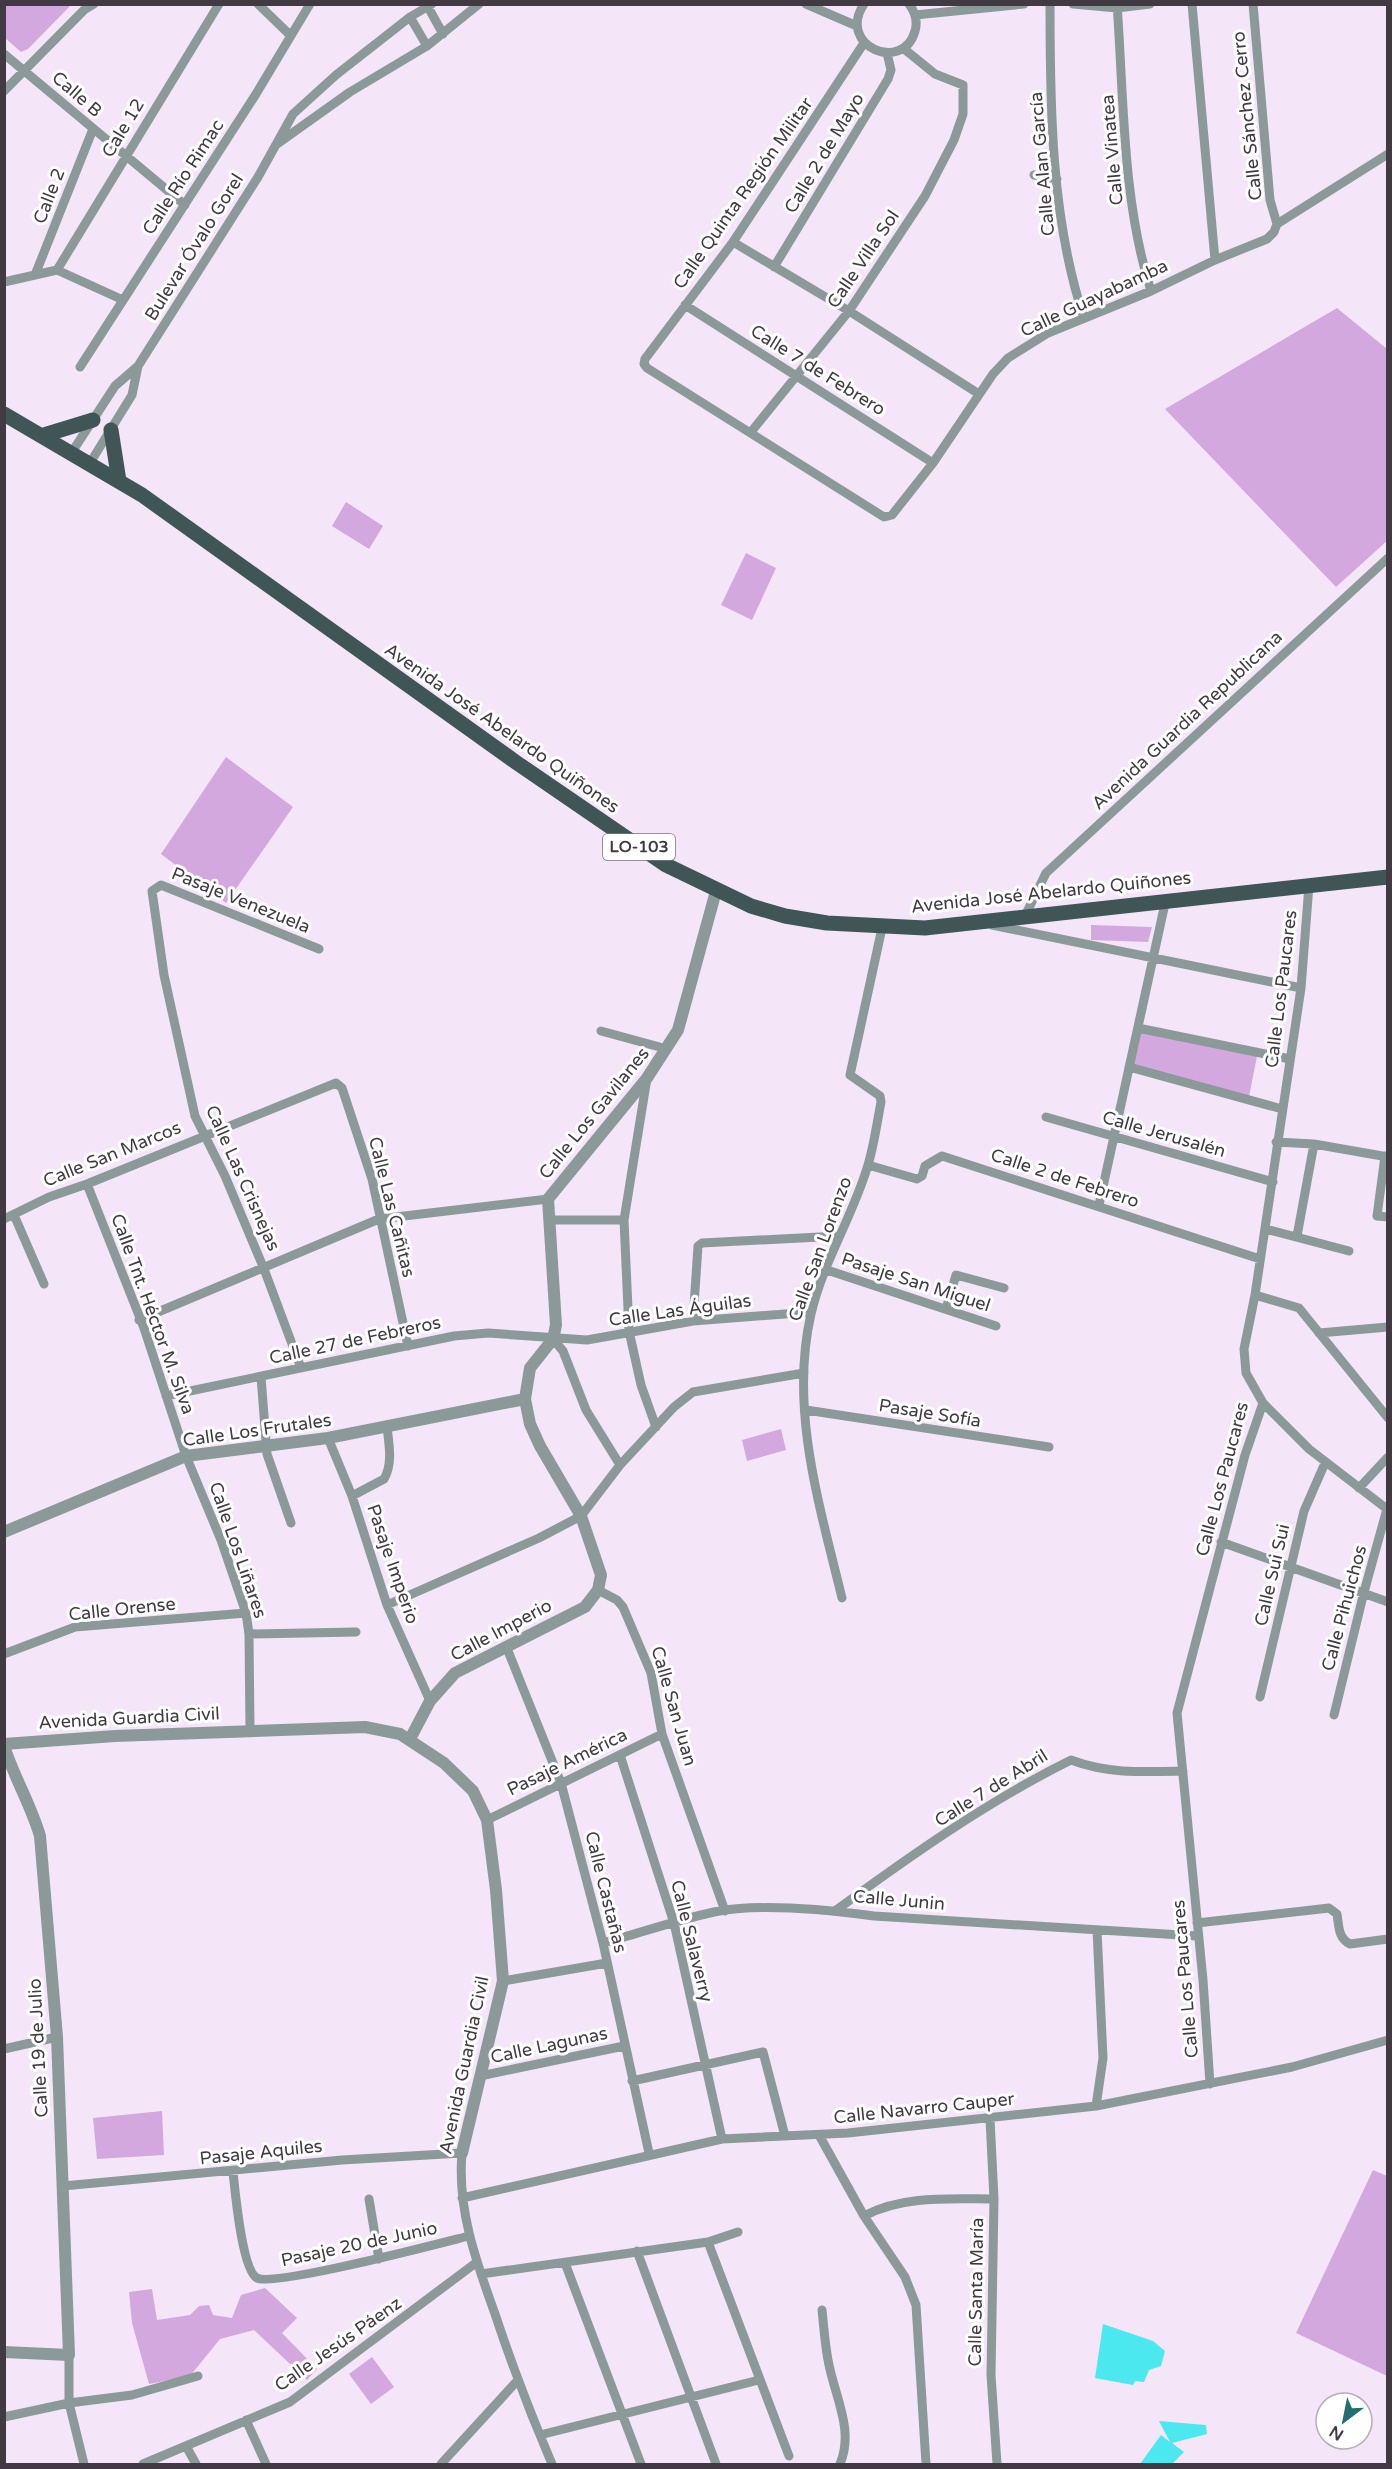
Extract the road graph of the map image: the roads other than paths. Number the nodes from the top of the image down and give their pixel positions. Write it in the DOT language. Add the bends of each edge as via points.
graph roads {
  1 [pos="94,4"];
  2 [pos="219,4"];
  3 [pos="258,4"];
  4 [pos="310,4"];
  5 [pos="479,4"];
  6 [pos="806,4"];
  7 [pos="864,4"];
  8 [pos="909,4"];
  9 [pos="1024,4"];
  10 [pos="1050,4"];
  11 [pos="1073,4"];
  12 [pos="1150,4"];
  13 [pos="1192,4"];
  14 [pos="1253,4"];
  15 [pos="430,6"];
  16 [pos="1117,6"];
  17 [pos="915,15"];
  18 [pos="410,17"];
  19 [pos="857,26"];
  20 [pos="290,34"];
  21 [pos="443,34"];
  22 [pos="864,43"];
  23 [pos="427,46"];
  24 [pos="903,48"];
  25 [pos="887,53"];
  26 [pos="4,54"];
  27 [pos="25,71"];
  28 [pos="4,91"];
  29 [pos="93,129"];
  30 [pos="275,145"];
  31 [pos="1388,154"];
  32 [pos="125,155"];
  33 [pos="1034,175"];
  34 [pos="1057,179"];
  35 [pos="185,205"];
  36 [pos="1276,224"];
  37 [pos="733,242"];
  38 [pos="1215,260"];
  39 [pos="774,267"];
  40 [pos="57,270"];
  41 [pos="34,275"];
  42 [pos="4,282"];
  43 [pos="1151,291"];
  44 [pos="123,300"];
  45 [pos="685,306"];
  46 [pos="849,311"];
  47 [pos="1084,318"];
  48 [pos="80,366"];
  49 [pos="138,366"];
  50 [pos="795,375"];
  51 [pos="979,394"];
  52 [pos="4,414"];
  53 [pos="93,420"];
  54 [pos="111,430"];
  55 [pos="752,432"];
  56 [pos="44,435"];
  57 [pos="72,452"];
  58 [pos="90,463"];
  59 [pos="933,463"];
  60 [pos="119,481"];
  61 [pos="1388,558"];
  62 [pos="1388,876"];
  63 [pos="1309,885"];
  64 [pos="152,891"];
  65 [pos="716,891"];
  66 [pos="1166,899"];
  67 [pos="1024,918"];
  68 [pos="980,922"];
  69 [pos="882,928"];
  70 [pos="319,950"];
  71 [pos="1153,958"];
  72 [pos="1301,988"];
  73 [pos="1138,1028"];
  74 [pos="601,1031"];
  75 [pos="667,1048"];
  76 [pos="1290,1059"];
  77 [pos="1129,1067"];
  78 [pos="647,1078"];
  79 [pos="333,1083"];
  80 [pos="1282,1108"];
  81 [pos="1046,1117"];
  82 [pos="203,1135"];
  83 [pos="1113,1138"];
  84 [pos="1276,1142"];
  85 [pos="1314,1144"];
  86 [pos="1386,1156"];
  87 [pos="868,1165"];
  88 [pos="1273,1182"];
  89 [pos="87,1184"];
  90 [pos="548,1199"];
  91 [pos="1099,1205"];
  92 [pos="14,1215"];
  93 [pos="1388,1217"];
  94 [pos="4,1219"];
  95 [pos="379,1219"];
  96 [pos="550,1220"];
  97 [pos="624,1220"];
  98 [pos="1266,1229"];
  99 [pos="839,1236"];
  100 [pos="1297,1236"];
  101 [pos="1350,1251"];
  102 [pos="1260,1259"];
  103 [pos="264,1269"];
  104 [pos="827,1270"];
  105 [pos="44,1284"];
  106 [pos="1004,1288"];
  107 [pos="1255,1295"];
  108 [pos="946,1310"];
  109 [pos="811,1312"];
  110 [pos="139,1320"];
  111 [pos="693,1321"];
  112 [pos="996,1326"];
  113 [pos="1388,1327"];
  114 [pos="629,1331"];
  115 [pos="1319,1333"];
  116 [pos="553,1339"];
  117 [pos="408,1346"];
  118 [pos="301,1368"];
  119 [pos="804,1373"];
  120 [pos="261,1377"];
  121 [pos="166,1396"];
  122 [pos="525,1399"];
  123 [pos="1263,1403"];
  124 [pos="806,1410"];
  125 [pos="1388,1418"];
  126 [pos="387,1427"];
  127 [pos="656,1427"];
  128 [pos="328,1438"];
  129 [pos="267,1447"];
  130 [pos="1049,1447"];
  131 [pos="186,1456"];
  132 [pos="1388,1457"];
  133 [pos="1325,1463"];
  134 [pos="620,1465"];
  135 [pos="1359,1488"];
  136 [pos="352,1496"];
  137 [pos="1388,1509"];
  138 [pos="581,1516"];
  139 [pos="291,1523"];
  140 [pos="4,1532"];
  141 [pos="1221,1542"];
  142 [pos="1291,1567"];
  143 [pos="598,1590"];
  144 [pos="1364,1592"];
  145 [pos="842,1598"];
  146 [pos="1388,1602"];
  147 [pos="387,1605"];
  148 [pos="246,1613"];
  149 [pos="356,1632"];
  150 [pos="249,1634"];
  151 [pos="506,1646"];
  152 [pos="4,1654"];
  153 [pos="1260,1697"];
  154 [pos="430,1701"];
  155 [pos="1334,1715"];
  156 [pos="250,1729"];
  157 [pos="662,1734"];
  158 [pos="410,1740"];
  159 [pos="4,1745"];
  160 [pos="620,1755"];
  161 [pos="1183,1771"];
  162 [pos="561,1783"];
  163 [pos="487,1820"];
  164 [pos="725,1911"];
  165 [pos="835,1911"];
  166 [pos="674,1923"];
  167 [pos="1197,1923"];
  168 [pos="1097,1930"];
  169 [pos="1197,1936"];
  170 [pos="1388,1939"];
  171 [pos="603,1943"];
  172 [pos="607,1963"];
  173 [pos="503,1981"];
  174 [pos="57,2037"];
  175 [pos="1388,2040"];
  176 [pos="624,2046"];
  177 [pos="6,2047"];
  178 [pos="705,2065"];
  179 [pos="480,2076"];
  180 [pos="632,2081"];
  181 [pos="1210,2084"];
  182 [pos="1096,2106"];
  183 [pos="990,2120"];
  184 [pos="819,2135"];
  185 [pos="785,2136"];
  186 [pos="722,2139"];
  187 [pos="462,2153"];
  188 [pos="649,2153"];
  189 [pos="232,2172"];
  190 [pos="63,2186"];
  191 [pos="462,2198"];
  192 [pos="369,2199"];
  193 [pos="993,2199"];
  194 [pos="865,2216"];
  195 [pos="738,2232"];
  196 [pos="469,2236"];
  197 [pos="708,2242"];
  198 [pos="637,2251"];
  199 [pos="379,2259"];
  200 [pos="477,2262"];
  201 [pos="565,2263"];
  202 [pos="481,2274"];
  203 [pos="822,2310"];
  204 [pos="4,2352"];
  205 [pos="69,2355"];
  206 [pos="198,2376"];
  207 [pos="518,2380"];
  208 [pos="759,2380"];
  209 [pos="691,2397"];
  210 [pos="69,2403"];
  211 [pos="622,2415"];
  212 [pos="4,2417"];
  213 [pos="246,2420"];
  214 [pos="540,2435"];
  215 [pos="186,2446"];
  216 [pos="789,2456"];
  217 [pos="84,2464"];
  218 [pos="143,2464"];
  219 [pos="196,2464"];
  220 [pos="266,2464"];
  221 [pos="441,2464"];
  222 [pos="552,2464"];
  223 [pos="641,2464"];
  224 [pos="716,2464"];
  225 [pos="840,2464"];
  226 [pos="926,2464"];
  227 [pos="997,2464"];
  1 -- 27 [label="street"];
  2 -- 32 [label="street, Cale 12"];
  3 -- 20 [label="street"];
  4 -- 20 [label="street, Calle Río Rimac"];
  5 -- 21 [label="street, Bulevar Óvalo Gorel"];
  6 -- 19 [label="street"];
  7 -- 19 [label="street"];
  8 -- 17 [label="street"];
  9 -- 17 [label="street"];
  10 -- 34 [label="street, Calle Alan García"];
  11 -- 16 [label="street"];
  12 -- 16 [label="street"];
  13 -- 38 [label="street"];
  14 -- 36 [label="street, Calle Sánchez Cerro" via="1270,200"];
  15 -- 18 [label="street, Bulevar Óvalo Gorel"];
  15 -- 21 [label="street"];
  16 -- 43 [label="street, Calle Vinatea" via="1138,252"];
  17 -- 24 [label="street" via="915,33"];
  18 -- 23 [label="street"];
  18 -- 30 [label="street, Bulevar Óvalo Gorel" via="292,114"];
  19 -- 22 [label="street"];
  20 -- 35 [label="street, Calle Río Rimac"];
  21 -- 23 [label="street, Bulevar Óvalo Gorel"];
  22 -- 25 [label="street"];
  22 -- 37 [label="street, Calle Quinta Región Militar"];
  23 -- 30 [label="street, Bulevar Óvalo Gorel" via="350,92"];
  24 -- 25 [label="street"];
  24 -- 46 [label="street, Calle Villa Sol" via="935,74 963,85 963,114 925,196"];
  25 -- 39 [label="street, Calle 2 de Mayo" via="891,70 888,79"];
  26 -- 27 [label="street, Calle B"];
  27 -- 28 [label="street"];
  27 -- 29 [label="street, Calle B"];
  29 -- 32 [label="street, Calle B"];
  29 -- 41 [label="street, Calle 2"];
  30 -- 49 [label="street, Bulevar Óvalo Gorel"];
  31 -- 36 [label="street, Calle Guayabamba"];
  32 -- 35 [label="street, Calle B"];
  32 -- 40 [label="street, Cale 12"];
  33 -- 34 [label="street"];
  34 -- 47 [label="street, Calle Alan García" via="1071,279"];
  35 -- 44 [label="street, Calle Río Rimac"];
  36 -- 38 [label="street, Calle Guayabamba" via="1267,239"];
  37 -- 39 [label="street"];
  37 -- 45 [label="street, Calle Quinta Región Militar"];
  38 -- 43 [label="street, Calle Guayabamba"];
  39 -- 46 [label="street"];
  40 -- 41 [label="street"];
  40 -- 44 [label="street"];
  41 -- 42 [label="street"];
  43 -- 47 [label="street, Calle Guayabamba"];
  44 -- 48 [label="street, Calle Río Rimac"];
  45 -- 50 [label="street, Calle 7 de Febrero"];
  45 -- 55 [label="street, Calle Quinta Región Militar" via="645,359 647,368"];
  46 -- 50 [label="street, Calle Villa Sol"];
  46 -- 51 [label="street"];
  47 -- 51 [label="street, Calle Guayabamba" via="1048,333 1008,358"];
  49 -- 53 [label="street, Bulevar Óvalo Gorel" via="115,386"];
  49 -- 54 [label="street, Bulevar Óvalo Gorel" via="132,395"];
  50 -- 55 [label="street, Calle Villa Sol"];
  50 -- 59 [label="street, Calle 7 de Febrero"];
  51 -- 59 [label="street, Calle Guayabamba"];
  52 -- 56 [label="main road, Avenida José Abelardo Quiñones / LO-103"];
  53 -- 56 [label="main road"];
  53 -- 57 [label="street, Bulevar Óvalo Gorel"];
  54 -- 58 [label="street, Bulevar Óvalo Gorel"];
  54 -- 60 [label="main road"];
  55 -- 59 [label="street, Calle Guayabamba" via="884,516 892,515"];
  56 -- 57 [label="main road, Avenida José Abelardo Quiñones / LO-103"];
  57 -- 58 [label="main road, Avenida José Abelardo Quiñones / LO-103"];
  58 -- 60 [label="main road, Avenida José Abelardo Quiñones / LO-103"];
  60 -- 65 [label="main road, Avenida José Abelardo Quiñones / LO-103" via="577,806 666,865"];
  61 -- 67 [label="street, Avenida Guardia Republicana" via="1046,873"];
  62 -- 63 [label="main road, Avenida José Abelardo Quiñones / LO-103"];
  63 -- 66 [label="main road, Avenida José Abelardo Quiñones / LO-103"];
  63 -- 72 [label="street, Calle Los Paucares"];
  64 -- 70 [label="street, Pasaje Venezuela" via="161,885"];
  64 -- 82 [label="street, Calle Las Crisnejas" via="164,975 195,1116"];
  65 -- 69 [label="main road, Avenida José Abelardo Quiñones / LO-103" via="785,916"];
  65 -- 75 [label="street, Calle Los Gavilanes" via="688,999 678,1030"];
  66 -- 67 [label="main road, Avenida José Abelardo Quiñones / LO-103"];
  66 -- 71 [label="street"];
  67 -- 68 [label="main road, Avenida José Abelardo Quiñones / LO-103"];
  68 -- 69 [label="main road, Avenida José Abelardo Quiñones / LO-103"];
  68 -- 71 [label="street"];
  69 -- 87 [label="street, Calle San Lorenzo" via="850,1075 882,1099"];
  71 -- 72 [label="street"];
  71 -- 73 [label="street"];
  72 -- 76 [label="street, Calle Los Paucares"];
  73 -- 76 [label="street"];
  73 -- 77 [label="street"];
  74 -- 75 [label="street"];
  75 -- 78 [label="street, Calle Los Gavilanes"];
  76 -- 80 [label="street, Calle Los Paucares"];
  77 -- 80 [label="street"];
  77 -- 83 [label="street"];
  78 -- 90 [label="street, Calle Los Gavilanes"];
  78 -- 97 [label="street"];
  79 -- 82 [label="street, Calle San Marcos"];
  79 -- 95 [label="street, Calle Las Cañitas" via="342,1088 372,1179"];
  80 -- 84 [label="street, Calle Los Paucares"];
  81 -- 83 [label="street, Calle Jerusalén"];
  82 -- 89 [label="street, Calle San Marcos"];
  82 -- 103 [label="street, Calle Las Crisnejas" via="225,1176"];
  83 -- 88 [label="street, Calle Jerusalén"];
  83 -- 91 [label="street"];
  84 -- 85 [label="street"];
  84 -- 88 [label="street, Calle Los Paucares"];
  85 -- 86 [label="street"];
  85 -- 100 [label="street"];
  86 -- 93 [label="street" via="1377,1216"];
  87 -- 91 [label="street, Calle 2 de Febrero" via="917,1179 925,1166 942,1155"];
  87 -- 99 [label="street, Calle San Lorenzo"];
  88 -- 98 [label="street, Calle Los Paucares"];
  89 -- 92 [label="street, Calle San Marcos"];
  89 -- 110 [label="street, Calle Tnt. Héctor M. Silva"];
  90 -- 95 [label="street"];
  90 -- 96 [label="street, Calle Los Gavilanes"];
  91 -- 102 [label="street, Calle 2 de Febrero"];
  92 -- 94 [label="street, Calle San Marcos"];
  92 -- 105 [label="street"];
  95 -- 103 [label="street"];
  95 -- 117 [label="street, Calle Las Cañitas"];
  96 -- 97 [label="street"];
  96 -- 116 [label="street, Calle Los Gavilanes" via="556,1325"];
  97 -- 114 [label="street"];
  98 -- 100 [label="street"];
  98 -- 102 [label="street, Calle Los Paucares"];
  99 -- 104 [label="street, Calle San Lorenzo"];
  99 -- 111 [label="street" via="702,1243 698,1246"];
  100 -- 101 [label="street"];
  102 -- 107 [label="street, Calle Los Paucares"];
  103 -- 110 [label="street"];
  103 -- 118 [label="street, Calle Las Crisnejas"];
  104 -- 108 [label="street, Pasaje San Miguel"];
  104 -- 109 [label="street, Calle San Lorenzo"];
  106 -- 108 [label="street" via="956,1275"];
  107 -- 115 [label="street" via="1299,1308"];
  107 -- 123 [label="street, Calle Los Paucares" via="1244,1349 1246,1373"];
  108 -- 112 [label="street, Pasaje San Miguel"];
  109 -- 111 [label="street, Calle Las Águilas"];
  109 -- 119 [label="street, Calle San Lorenzo"];
  110 -- 121 [label="street, Calle Tnt. Héctor M. Silva"];
  111 -- 114 [label="street, Calle Las Águilas"];
  113 -- 115 [label="street"];
  114 -- 116 [label="street, Calle Las Águilas" via="587,1340"];
  114 -- 127 [label="street" via="641,1385"];
  115 -- 125 [label="street"];
  116 -- 117 [label="street, Calle 27 de Febreros" via="488,1333 454,1335"];
  116 -- 122 [label="street" via="530,1368"];
  116 -- 134 [label="street" via="563,1351 586,1410"];
  117 -- 118 [label="street, Calle 27 de Febreros"];
  118 -- 120 [label="street, Calle 27 de Febreros"];
  119 -- 124 [label="street, Calle San Lorenzo"];
  119 -- 127 [label="street" via="693,1392"];
  120 -- 121 [label="street, Calle 27 de Febreros"];
  120 -- 129 [label="street"];
  121 -- 131 [label="street, Calle Tnt. Héctor M. Silva"];
  122 -- 126 [label="street, Calle Los Frutales"];
  122 -- 138 [label="street" via="540,1446"];
  123 -- 133 [label="street"];
  123 -- 141 [label="street, Calle Los Paucares"];
  124 -- 130 [label="street, Pasaje Sofía"];
  124 -- 145 [label="street, Calle San Lorenzo" via="809,1461"];
  126 -- 128 [label="street, Calle Los Frutales"];
  126 -- 136 [label="street" via="387,1475"];
  127 -- 134 [label="street"];
  128 -- 129 [label="street, Calle Los Frutales"];
  128 -- 136 [label="street, Pasaje Imperio"];
  129 -- 131 [label="street, Calle Los Frutales"];
  129 -- 139 [label="street"];
  131 -- 140 [label="street, Calle Los Frutales"];
  131 -- 148 [label="street, Calle Los Liñares"];
  132 -- 135 [label="street"];
  133 -- 135 [label="street"];
  133 -- 142 [label="street, Calle Sui Sui" via="1304,1511"];
  134 -- 138 [label="street"];
  135 -- 137 [label="street"];
  136 -- 147 [label="street, Pasaje Imperio"];
  137 -- 144 [label="street, Calle Pihuichos"];
  138 -- 143 [label="street" via="601,1575"];
  138 -- 147 [label="street"];
  141 -- 142 [label="street"];
  141 -- 161 [label="street, Calle Los Paucares" via="1177,1713"];
  142 -- 144 [label="street"];
  142 -- 153 [label="street, Calle Sui Sui"];
  143 -- 151 [label="street, Calle Imperio" via="585,1607"];
  143 -- 157 [label="street, Calle San Juan" via="617,1600 628,1616 651,1672"];
  144 -- 146 [label="street"];
  144 -- 155 [label="street, Calle Pihuichos"];
  147 -- 154 [label="street, Pasaje Imperio"];
  148 -- 150 [label="street, Calle Los Liñares"];
  148 -- 152 [label="street, Calle Orense" via="75,1627"];
  149 -- 150 [label="street"];
  150 -- 156 [label="street, Calle Los Liñares"];
  151 -- 154 [label="street, Calle Imperio" via="455,1673"];
  151 -- 162 [label="street, Calle Castañas"];
  154 -- 158 [label="street, Calle Imperio"];
  156 -- 158 [label="street, Avenida Guardia Civil" via="365,1727"];
  156 -- 159 [label="street, Avenida Guardia Civil"];
  157 -- 160 [label="street, Pasaje América"];
  157 -- 164 [label="street, Calle San Juan"];
  158 -- 163 [label="street, Avenida Guardia Civil" via="462,1779 473,1791"];
  159 -- 174 [label="street, Calle 19 de Julio" via="40,1836"];
  160 -- 162 [label="street, Pasaje América"];
  160 -- 166 [label="street, Calle Salaverry"];
  161 -- 165 [label="street, Calle 7 de Abril" via="1122,1772 1071,1760 1024,1783"];
  161 -- 167 [label="street, Calle Los Paucares"];
  162 -- 163 [label="street, Pasaje América"];
  162 -- 171 [label="street, Calle Castañas"];
  163 -- 173 [label="street, Avenida Guardia Civil"];
  164 -- 165 [label="street, Calle Junin"];
  164 -- 166 [label="street, Calle Junin"];
  165 -- 168 [label="street, Calle Junin"];
  166 -- 171 [label="street, Calle Junin"];
  166 -- 178 [label="street, Calle Salaverry"];
  167 -- 169 [label="street, Calle Los Paucares"];
  167 -- 170 [label="street" via="1329,1908 1337,1914 1341,1937 1350,1944"];
  168 -- 169 [label="street, Calle Junin"];
  168 -- 182 [label="street" via="1103,2058"];
  169 -- 181 [label="street, Calle Los Paucares"];
  171 -- 172 [label="street, Calle Castañas"];
  172 -- 173 [label="street"];
  172 -- 176 [label="street, Calle Castañas"];
  173 -- 179 [label="street, Avenida Guardia Civil"];
  174 -- 177 [label="street"];
  174 -- 190 [label="street, Calle 19 de Julio"];
  175 -- 181 [label="street, Calle Navarro Cauper" via="1292,2067"];
  176 -- 179 [label="street, Calle Lagunas"];
  176 -- 180 [label="street, Calle Castañas"];
  178 -- 180 [label="street"];
  178 -- 185 [label="street" via="763,2052"];
  178 -- 186 [label="street, Calle Salaverry"];
  179 -- 187 [label="street, Avenida Guardia Civil"];
  180 -- 188 [label="street, Calle Castañas"];
  181 -- 182 [label="street, Calle Navarro Cauper"];
  182 -- 183 [label="street, Calle Navarro Cauper"];
  183 -- 184 [label="street, Calle Navarro Cauper"];
  183 -- 193 [label="street, Calle Santa María"];
  184 -- 185 [label="street, Calle Navarro Cauper"];
  184 -- 194 [label="street"];
  185 -- 186 [label="street, Calle Navarro Cauper"];
  186 -- 188 [label="street, Calle Navarro Cauper"];
  187 -- 189 [label="street, Pasaje Aquiles"];
  187 -- 191 [label="street, Avenida Guardia Civil"];
  188 -- 191 [label="street, Calle Navarro Cauper"];
  189 -- 190 [label="street, Pasaje Aquiles"];
  189 -- 199 [label="street, Pasaje 20 de Junio" via="239,2224 250,2270 256,2278 294,2276"];
  190 -- 205 [label="street, Calle 19 de Julio"];
  191 -- 196 [label="street, Avenida Guardia Civil"];
  192 -- 199 [label="street"];
  193 -- 194 [label="street" via="917,2201 876,2209"];
  193 -- 227 [label="street, Calle Santa María" via="991,2375"];
  194 -- 226 [label="street" via="906,2277 916,2305"];
  195 -- 197 [label="street"];
  196 -- 199 [label="street, Pasaje 20 de Junio"];
  196 -- 200 [label="street, Avenida Guardia Civil"];
  197 -- 198 [label="street"];
  197 -- 208 [label="street"];
  198 -- 201 [label="street"];
  198 -- 209 [label="street"];
  200 -- 202 [label="street, Avenida Guardia Civil"];
  200 -- 213 [label="street, Calle Jesús Páenz" via="290,2402"];
  201 -- 202 [label="street"];
  201 -- 211 [label="street"];
  202 -- 207 [label="street, Avenida Guardia Civil"];
  203 -- 225 [label="street" via="829,2364 846,2425 846,2451"];
  204 -- 205 [label="street"];
  205 -- 210 [label="street"];
  206 -- 210 [label="street" via="132,2395"];
  207 -- 214 [label="street, Avenida Guardia Civil"];
  207 -- 221 [label="street"];
  208 -- 209 [label="street"];
  208 -- 216 [label="street"];
  209 -- 211 [label="street"];
  209 -- 224 [label="street"];
  210 -- 212 [label="street"];
  210 -- 217 [label="street"];
  211 -- 214 [label="street"];
  211 -- 223 [label="street"];
  213 -- 215 [label="street, Calle Jesús Páenz"];
  213 -- 220 [label="street"];
  214 -- 222 [label="street, Avenida Guardia Civil"];
  215 -- 218 [label="street, Calle Jesús Páenz"];
  215 -- 219 [label="street"];
}
